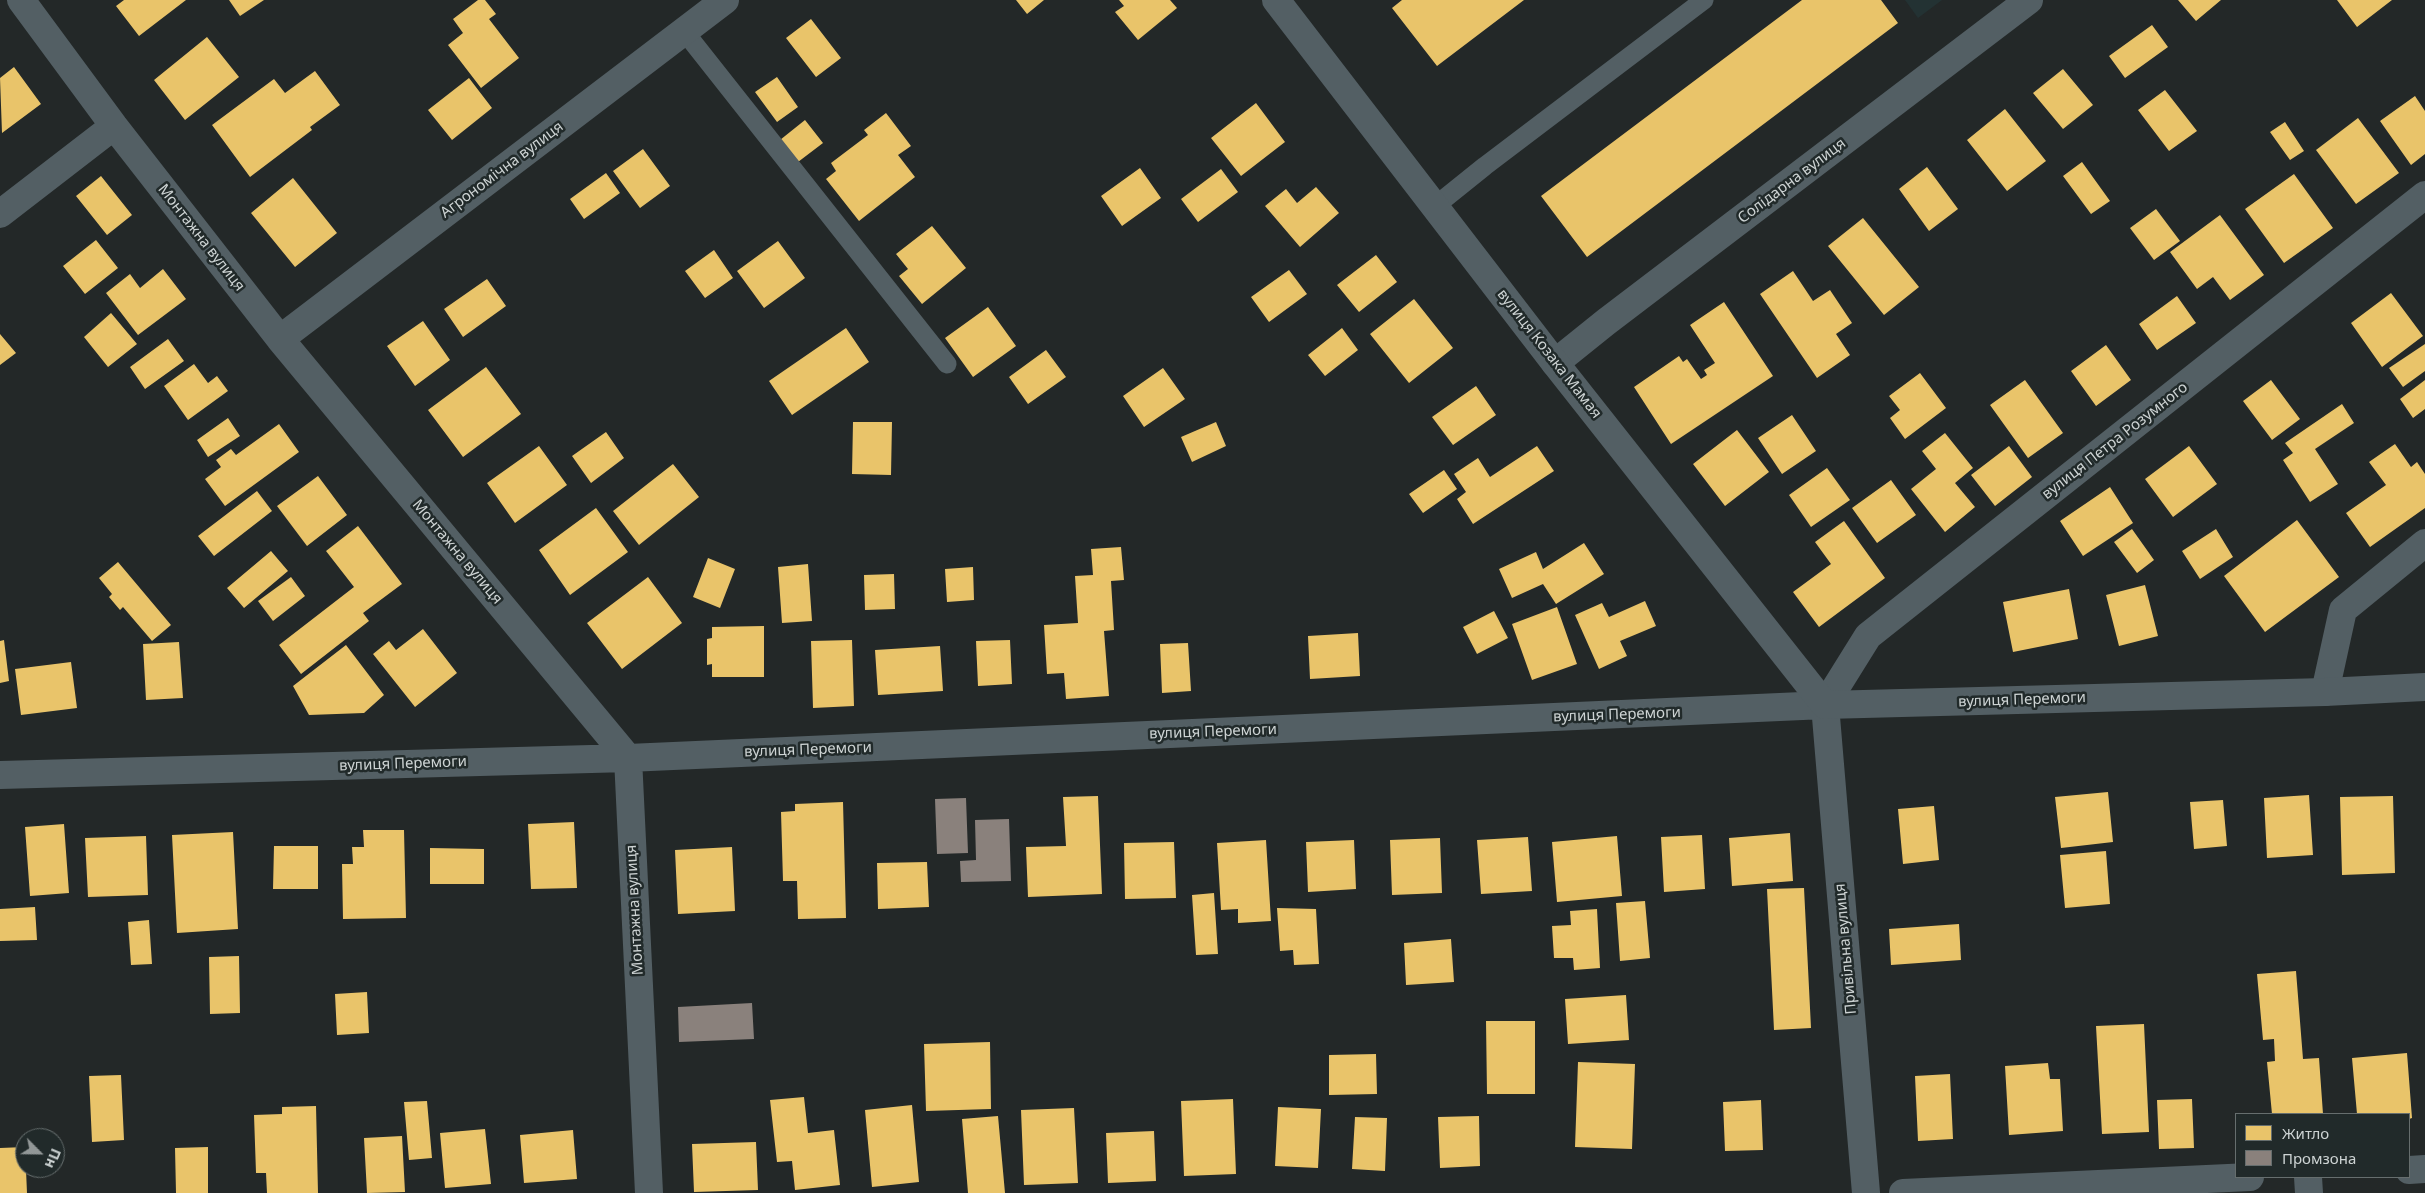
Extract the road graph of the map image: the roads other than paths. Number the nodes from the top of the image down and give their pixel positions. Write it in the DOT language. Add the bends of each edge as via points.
graph roads {
  1 [pos="21,0"];
  2 [pos="725,0"];
  3 [pos="1276,0"];
  4 [pos="1704,0"];
  5 [pos="2029,0"];
  6 [pos="684,31"];
  7 [pos="114,126"];
  8 [pos="2425,195"];
  9 [pos="1434,207"];
  10 [pos="0,214"];
  11 [pos="280,339"];
  12 [pos="1556,363"];
  13 [pos="948,364"];
  14 [pos="2425,543"];
  15 [pos="2425,687"];
  16 [pos="2325,692"];
  17 [pos="1825,705"];
  18 [pos="628,758"];
  19 [pos="0,775"];
  20 [pos="2425,1169"];
  21 [pos="2410,1170"];
  22 [pos="2235,1178"];
  23 [pos="2308,1178"];
  24 [pos="650,1193"];
  25 [pos="1866,1193"];
  26 [pos="1903,1193"];
  27 [pos="2309,1193"];
  1 -- 7 [label="street, Монтажна вулиця"];
  2 -- 6 [label="street, Агрономічна вулиця"];
  3 -- 9 [label="street, вулиця Козака Мамая"];
  4 -- 9 [label="lane"];
  5 -- 12 [label="street, Солідарна вулиця"];
  6 -- 11 [label="street, Агрономічна вулиця"];
  6 -- 13 [label="lane"];
  7 -- 10 [label="street"];
  7 -- 11 [label="street, Монтажна вулиця"];
  8 -- 17 [label="street, вулиця Петра Розумного" via="1868,636"];
  9 -- 12 [label="street, вулиця Козака Мамая"];
  11 -- 18 [label="street, Монтажна вулиця"];
  12 -- 17 [label="street, вулиця Козака Мамая"];
  14 -- 16 [label="street" via="2343,610"];
  15 -- 16 [label="street, вулиця Перемоги"];
  16 -- 17 [label="street, вулиця Перемоги"];
  17 -- 18 [label="street, вулиця Перемоги"];
  17 -- 25 [label="street, Привільна вулиця"];
  18 -- 19 [label="street, вулиця Перемоги"];
  18 -- 24 [label="street, Монтажна вулиця"];
  20 -- 21 [label="street"];
  22 -- 26 [label="street"];
  23 -- 27 [label="street"];
}
